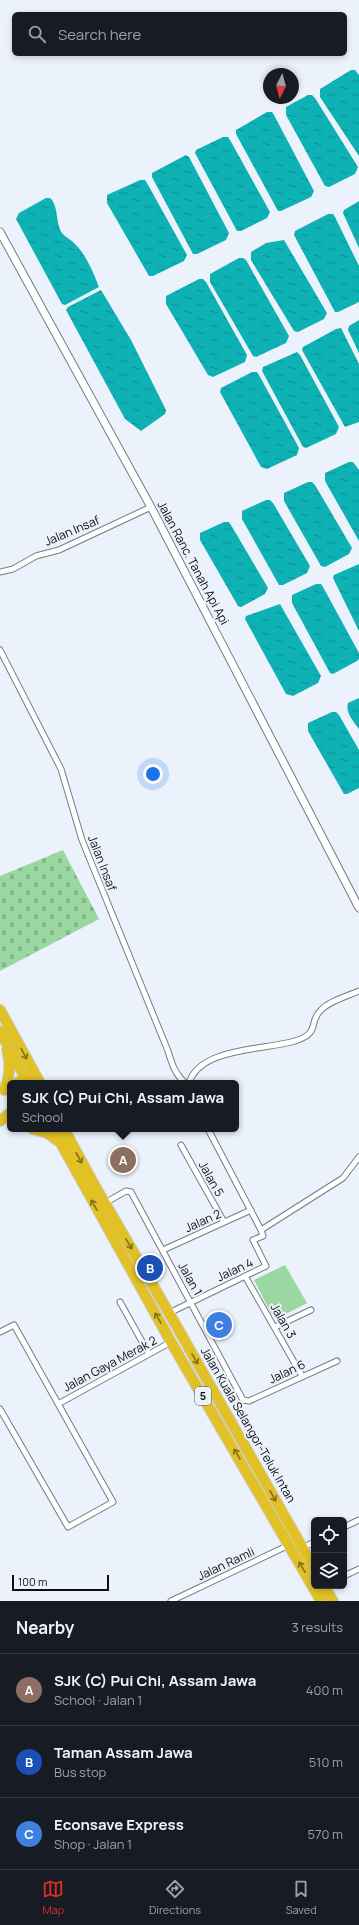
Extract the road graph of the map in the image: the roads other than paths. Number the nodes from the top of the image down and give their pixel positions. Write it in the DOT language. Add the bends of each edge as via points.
graph roads {
  1 [pos="0,232"];
  2 [pos="151,507"];
  3 [pos="0,572"];
  4 [pos="0,650"];
  5 [pos="359,908"];
  6 [pos="359,991"];
  7 [pos="0,1010"];
  8 [pos="2,1035"];
  9 [pos="27,1077"];
  10 [pos="8,1080"];
  11 [pos="183,1080"];
  12 [pos="190,1080"];
  13 [pos="41,1132"];
  14 [pos="55,1132"];
  15 [pos="66,1132"];
  16 [pos="210,1132"];
  17 [pos="60,1142"];
  18 [pos="182,1145"];
  19 [pos="359,1158"];
  20 [pos="105,1203"];
  21 [pos="251,1210"];
  22 [pos="224,1222"];
  23 [pos="261,1230"];
  24 [pos="163,1250"];
  25 [pos="245,1276"];
  26 [pos="120,1302"];
  27 [pos="191,1302"];
  28 [pos="311,1310"];
  29 [pos="169,1313"];
  30 [pos="275,1327"];
  31 [pos="0,1332"];
  32 [pos="172,1342"];
  33 [pos="149,1354"];
  34 [pos="337,1361"];
  35 [pos="302,1376"];
  36 [pos="245,1401"];
  37 [pos="58,1404"];
  38 [pos="0,1409"];
  39 [pos="359,1520"];
  40 [pos="347,1526"];
  41 [pos="311,1544"];
  42 [pos="289,1545"];
  43 [pos="303,1548"];
  44 [pos="311,1563"];
  45 [pos="359,1569"];
  46 [pos="347,1575"];
  47 [pos="326,1589"];
  48 [pos="171,1601"];
  49 [pos="321,1601"];
  50 [pos="333,1601"];
  1 -- 2 [label="street, Jalan Ranc. Tanah Api Api"];
  2 -- 3 [label="street, Jalan Insaf" via="59,550 36,556 13,569"];
  2 -- 5 [label="street, Jalan Ranc. Tanah Api Api"];
  4 -- 11 [label="street, Jalan Insaf" via="61,769 82,840 108,907 172,1064"];
  6 -- 12 [label="street" via="321,1009 316,1015 315,1026 308,1035 276,1046 224,1054 201,1067"];
  7 -- 9 [label="highway, one-way"];
  8 -- 9 [label="highway"];
  8 -- 10 [label="highway" via="10,1067"];
  13 -- 17 [label="highway"];
  14 -- 17 [label="highway, Jalan Kuala Selangor-Teluk Intan / 5"];
  15 -- 20 [label="highway, Jalan Kuala Selangor-Teluk Intan / 5, one-way"];
  16 -- 21 [label="street"];
  32 -- 17 [label="highway, Jalan Kuala Selangor-Teluk Intan / 5, one-way"];
  18 -- 22 [label="street, Jalan 5"];
  19 -- 23 [label="street" via="343,1178"];
  20 -- 24 [label="street, Jalan 1" via="126,1191 131,1192"];
  20 -- 29 [label="highway, Jalan Kuala Selangor-Teluk Intan / 5, one-way"];
  21 -- 22 [label="street, Jalan 2"];
  21 -- 23 [label="street"];
  22 -- 24 [label="street, Jalan 2"];
  23 -- 25 [label="street, Jalan 4" via="263,1236 253,1240 266,1266"];
  24 -- 27 [label="street, Jalan 1"];
  25 -- 27 [label="street, Jalan 4"];
  25 -- 30 [label="street, Jalan 3"];
  26 -- 33 [label="street"];
  27 -- 29 [label="street, Jalan 4"];
  27 -- 36 [label="street, Jalan 1"];
  28 -- 30 [label="street"];
  29 -- 43 [label="highway, Jalan Kuala Selangor-Teluk Intan / 5, one-way"];
  30 -- 35 [label="street, Jalan 3"];
  31 -- 37 [label="street" via="14,1325"];
  32 -- 33 [label="street, Jalan Gaya Merak 2"];
  42 -- 32 [label="highway, Jalan Kuala Selangor-Teluk Intan / 5, one-way"];
  33 -- 37 [label="street, Jalan Gaya Merak 2"];
  34 -- 35 [label="street, Jalan 6"];
  35 -- 36 [label="street, Jalan 6"];
  37 -- 38 [label="street" via="113,1502 68,1527"];
  39 -- 40 [label="street"];
  41 -- 43 [label="street"];
  42 -- 48 [label="street, Jalan Ramli"];
  49 -- 42 [label="highway, Jalan Kuala Selangor-Teluk Intan / 5, one-way"];
  43 -- 44 [label="highway, Jalan Kuala Selangor-Teluk Intan / 5"];
  45 -- 46 [label="street"];
  47 -- 50 [label="highway"];
}
